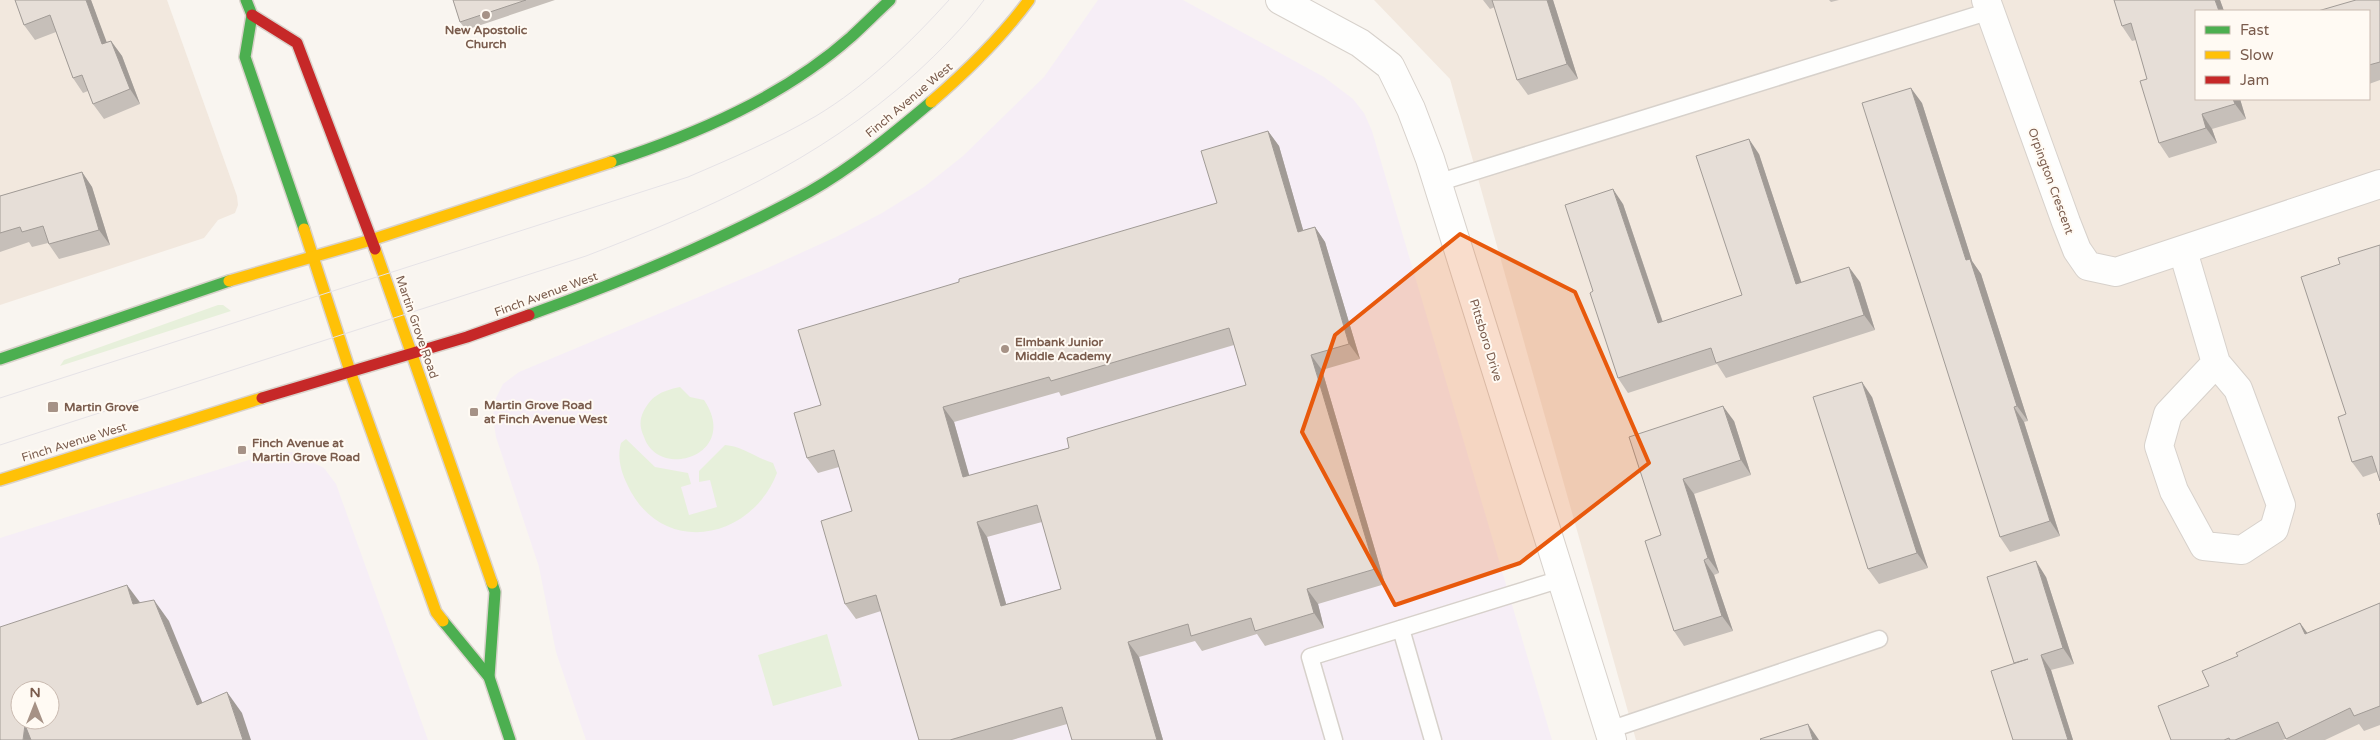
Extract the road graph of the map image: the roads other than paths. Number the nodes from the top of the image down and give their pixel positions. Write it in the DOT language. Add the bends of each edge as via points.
graph roads {
  1 [pos="246,0"];
  2 [pos="890,0"];
  3 [pos="1029,0"];
  4 [pos="1280,0"];
  5 [pos="1988,6"];
  6 [pos="252,16"];
  7 [pos="1437,183"];
  8 [pos="2380,184"];
  9 [pos="372,240"];
  10 [pos="2183,252"];
  11 [pos="312,258"];
  12 [pos="412,353"];
  13 [pos="0,359"];
  14 [pos="2216,363"];
  15 [pos="350,371"];
  16 [pos="0,480"];
  17 [pos="1561,580"];
  18 [pos="1401,629"];
  19 [pos="1879,639"];
  20 [pos="489,677"];
  21 [pos="1610,735"];
  22 [pos="510,740"];
  23 [pos="1334,740"];
  24 [pos="1433,740"];
  1 -- 6 [label="main road"];
  2 -- 9 [label="main road" via="850,38 794,79 728,117 667,144"];
  3 -- 12 [label="main road, Finch Avenue West" via="1011,25 953,83 887,139 810,191 684,253 582,296"];
  4 -- 7 [label="street, Pittsboro Drive" via="1360,43 1390,66 1411,109"];
  5 -- 7 [label="lane"];
  5 -- 10 [label="street, Orpington Crescent" via="2077,250 2088,266 2116,272"];
  6 -- 9 [label="main road, Martin Grove Road" via="297,43"];
  6 -- 11 [label="main road, Martin Grove Road" via="245,57"];
  7 -- 17 [label="street, Pittsboro Drive"];
  8 -- 10 [label="street, Orpington Crescent"];
  9 -- 11 [label="main road"];
  9 -- 12 [label="main road, Martin Grove Road"];
  10 -- 14 [label="street"];
  11 -- 13 [label="main road" via="198,290"];
  11 -- 15 [label="main road, Martin Grove Road"];
  12 -- 15 [label="main road, Finch Avenue West"];
  12 -- 20 [label="main road, Martin Grove Road" via="495,592"];
  14 -- 14 [label="street" via="2238,389 2281,505 2274,529 2242,550 2204,546 2174,490 2159,446 2168,414"];
  15 -- 16 [label="main road, Finch Avenue West"];
  15 -- 20 [label="main road, Martin Grove Road" via="436,612"];
  17 -- 18 [label="lane"];
  17 -- 21 [label="street, Pittsboro Drive"];
  18 -- 23 [label="lane" via="1310,657"];
  18 -- 24 [label="lane"];
  19 -- 21 [label="lane"];
  20 -- 22 [label="main road, Martin Grove Road"];
}
